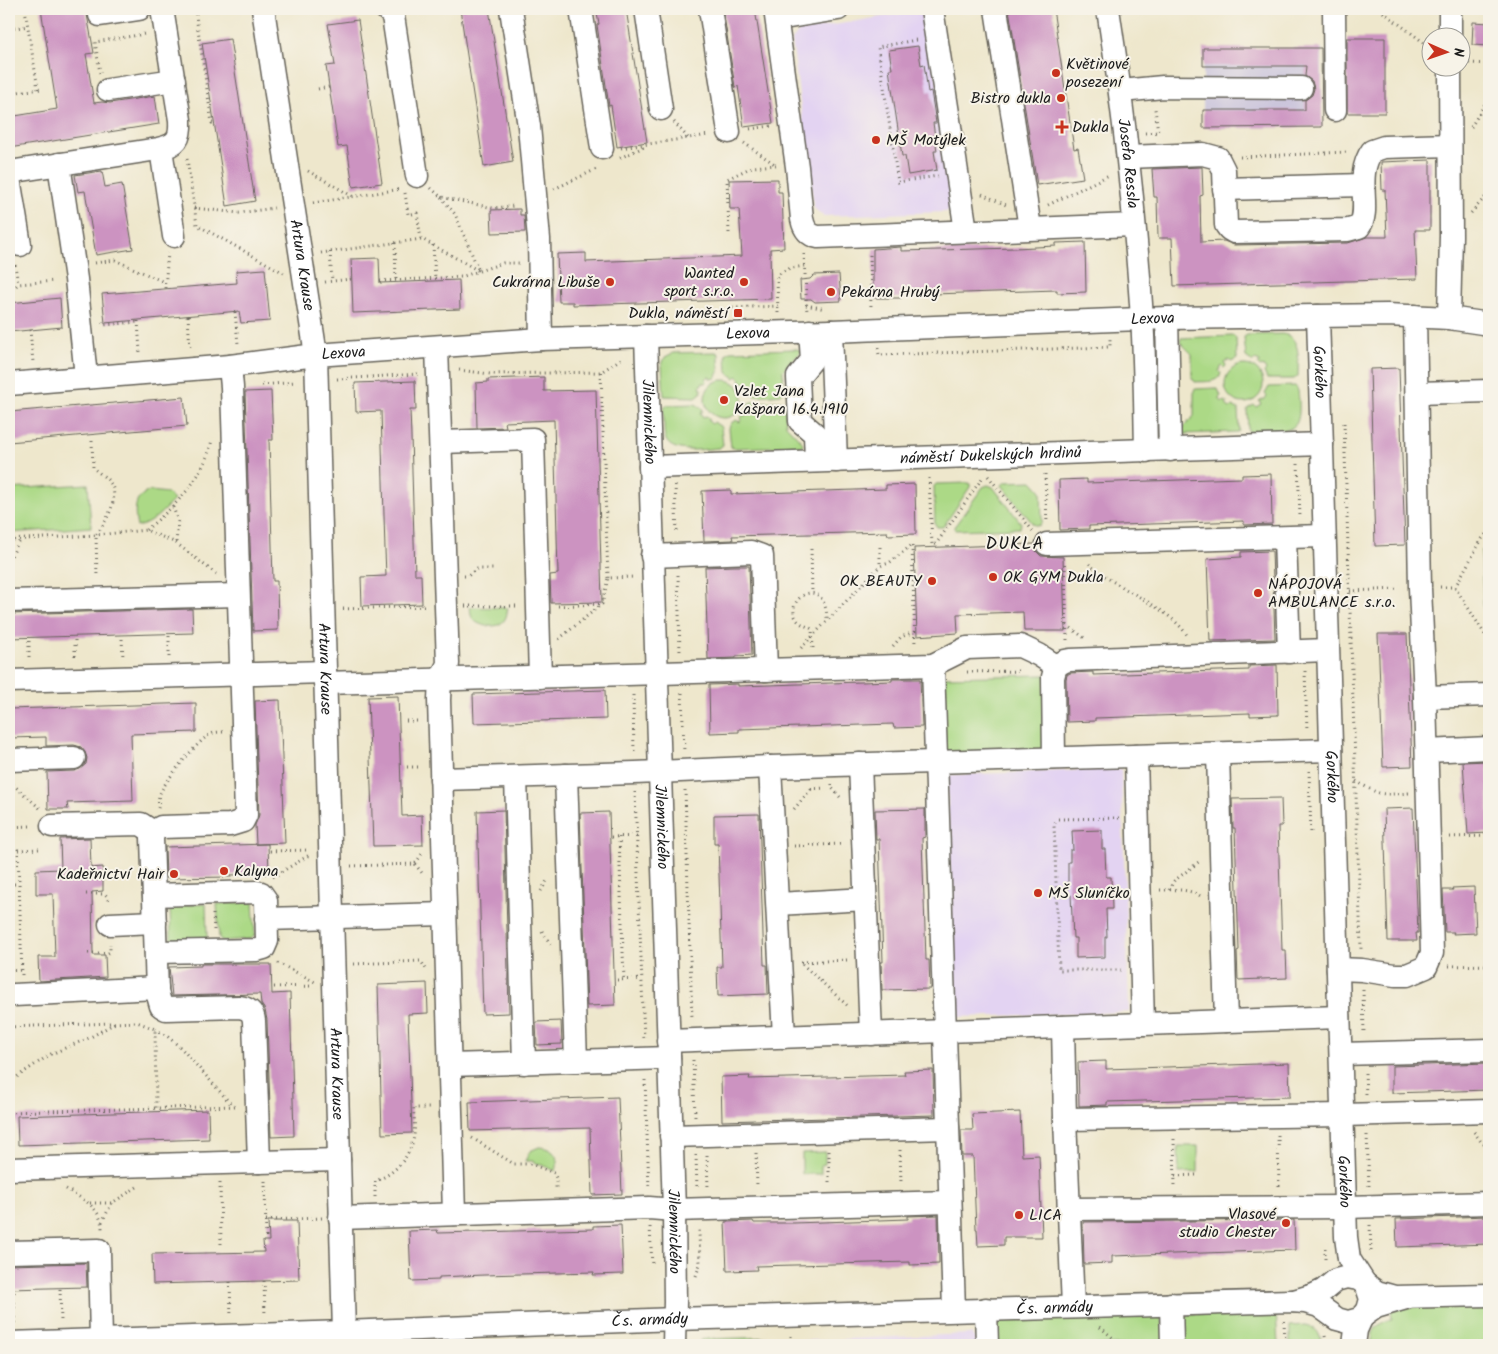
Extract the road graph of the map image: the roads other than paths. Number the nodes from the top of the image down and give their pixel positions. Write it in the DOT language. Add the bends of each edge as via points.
graph roads {
  1 [pos="100,9"];
  2 [pos="139,9"];
  3 [pos="162,9"];
  4 [pos="263,9"];
  5 [pos="386,9"];
  6 [pos="510,9"];
  7 [pos="581,9"];
  8 [pos="646,9"];
  9 [pos="710,9"];
  10 [pos="838,9"];
  11 [pos="932,9"];
  12 [pos="996,9"];
  13 [pos="1108,9"];
  14 [pos="1334,9"];
  15 [pos="1450,9"];
  16 [pos="776,14"];
  17 [pos="1450,28"];
  18 [pos="1450,78"];
  19 [pos="174,80"];
  20 [pos="1301,88"];
  21 [pos="108,90"];
  22 [pos="1120,91"];
  23 [pos="662,109"];
  24 [pos="1335,110"];
  25 [pos="730,132"];
  26 [pos="1450,145"];
  27 [pos="161,155"];
  28 [pos="610,156"];
  29 [pos="1128,157"];
  30 [pos="59,164"];
  31 [pos="9,172"];
  32 [pos="417,176"];
  33 [pos="9,178"];
  34 [pos="1363,185"];
  35 [pos="1224,189"];
  36 [pos="1029,221"];
  37 [pos="1134,225"];
  38 [pos="966,231"];
  39 [pos="174,236"];
  40 [pos="20,246"];
  41 [pos="1318,316"];
  42 [pos="1415,316"];
  43 [pos="1167,318"];
  44 [pos="1449,318"];
  45 [pos="1142,320"];
  46 [pos="1489,324"];
  47 [pos="821,331"];
  48 [pos="646,336"];
  49 [pos="541,339"];
  50 [pos="437,347"];
  51 [pos="316,356"];
  52 [pos="234,357"];
  53 [pos="86,377"];
  54 [pos="9,384"];
  55 [pos="1489,392"];
  56 [pos="1417,393"];
  57 [pos="442,442"];
  58 [pos="1322,444"];
  59 [pos="1170,450"];
  60 [pos="1146,451"];
  61 [pos="826,461"];
  62 [pos="650,467"];
  63 [pos="1324,536"];
  64 [pos="1285,538"];
  65 [pos="1056,544"];
  66 [pos="652,556"];
  67 [pos="238,593"];
  68 [pos="9,601"];
  69 [pos="1328,650"];
  70 [pos="1289,652"];
  71 [pos="1059,666"];
  72 [pos="927,667"];
  73 [pos="766,670"];
  74 [pos="656,674"];
  75 [pos="241,675"];
  76 [pos="325,677"];
  77 [pos="540,677"];
  78 [pos="440,680"];
  79 [pos="9,681"];
  80 [pos="1489,695"];
  81 [pos="1425,697"];
  82 [pos="1489,748"];
  83 [pos="1330,750"];
  84 [pos="1427,751"];
  85 [pos="1218,754"];
  86 [pos="1136,756"];
  87 [pos="74,758"];
  88 [pos="1054,758"];
  89 [pos="9,760"];
  90 [pos="936,762"];
  91 [pos="860,764"];
  92 [pos="770,767"];
  93 [pos="659,772"];
  94 [pos="566,775"];
  95 [pos="516,777"];
  96 [pos="441,779"];
  97 [pos="52,826"];
  98 [pos="156,830"];
  99 [pos="154,895"];
  100 [pos="866,900"];
  101 [pos="778,904"];
  102 [pos="445,914"];
  103 [pos="332,918"];
  104 [pos="266,919"];
  105 [pos="155,922"];
  106 [pos="110,924"];
  107 [pos="156,952"];
  108 [pos="1338,969"];
  109 [pos="157,988"];
  110 [pos="18,995"];
  111 [pos="1339,1017"];
  112 [pos="1226,1021"];
  113 [pos="1143,1024"];
  114 [pos="1063,1027"];
  115 [pos="871,1030"];
  116 [pos="945,1031"];
  117 [pos="784,1037"];
  118 [pos="668,1050"];
  119 [pos="1489,1050"];
  120 [pos="1341,1054"];
  121 [pos="576,1061"];
  122 [pos="524,1063"];
  123 [pos="450,1065"];
  124 [pos="1489,1110"];
  125 [pos="1343,1115"];
  126 [pos="1065,1119"];
  127 [pos="948,1128"];
  128 [pos="671,1136"];
  129 [pos="339,1160"];
  130 [pos="262,1162"];
  131 [pos="9,1169"];
  132 [pos="950,1202"];
  133 [pos="1489,1203"];
  134 [pos="1346,1207"];
  135 [pos="1069,1209"];
  136 [pos="674,1210"];
  137 [pos="454,1214"];
  138 [pos="340,1218"];
  139 [pos="1346,1238"];
  140 [pos="9,1252"];
  141 [pos="1363,1283"];
  142 [pos="1331,1284"];
  143 [pos="1489,1295"];
  144 [pos="1406,1298"];
  145 [pos="1171,1304"];
  146 [pos="1072,1307"];
  147 [pos="986,1309"];
  148 [pos="954,1310"];
  149 [pos="1287,1310"];
  150 [pos="1364,1315"];
  151 [pos="666,1319"];
  152 [pos="1328,1324"];
  153 [pos="271,1332"];
  154 [pos="344,1332"];
  155 [pos="12,1334"];
  156 [pos="403,1338"];
  157 [pos="101,1340"];
  158 [pos="146,1342"];
  159 [pos="662,1345"];
  160 [pos="987,1345"];
  161 [pos="1172,1345"];
  162 [pos="1345,1345"];
  163 [pos="1354,1345"];
  1 -- 2 [label="street" via="100,15"];
  3 -- 19 [label="street"];
  4 -- 51 [label="street, Artura Krause" via="286,158 287,206 301,256 298,281"];
  5 -- 32 [label="street" via="393,16"];
  6 -- 49 [label="street" via="529,126 539,239"];
  7 -- 28 [label="street"];
  8 -- 23 [label="street"];
  9 -- 25 [label="street"];
  10 -- 16 [label="street"];
  11 -- 38 [label="street" via="951,180"];
  12 -- 36 [label="street"];
  13 -- 22 [label="street, Josefa Ressla"];
  14 -- 24 [label="street"];
  15 -- 17 [label="street"];
  16 -- 38 [label="street" via="802,219 807,231 818,237"];
  18 -- 26 [label="street"];
  19 -- 21 [label="street"];
  19 -- 27 [label="street" via="180,137"];
  20 -- 22 [label="street"];
  22 -- 29 [label="street, Josefa Ressla"];
  26 -- 34 [label="street" via="1372,151 1364,167"];
  26 -- 44 [label="street"];
  27 -- 30 [label="street"];
  27 -- 39 [label="street"];
  29 -- 35 [label="street" via="1203,154 1218,158 1224,170"];
  29 -- 37 [label="street, Josefa Ressla"];
  30 -- 31 [label="street"];
  30 -- 53 [label="street"];
  33 -- 40 [label="street"];
  34 -- 35 [label="street"];
  34 -- 35 [label="street" via="1362,224 1348,230 1234,232 1226,225"];
  36 -- 37 [label="street"];
  36 -- 38 [label="street"];
  37 -- 45 [label="street, Josefa Ressla"];
  41 -- 42 [label="street, Lexova"];
  41 -- 43 [label="street, Lexova"];
  41 -- 58 [label="street, Gorkého"];
  42 -- 44 [label="street, Lexova"];
  42 -- 56 [label="street"];
  43 -- 45 [label="street, Lexova"];
  43 -- 59 [label="street"];
  44 -- 46 [label="street, Lexova"];
  45 -- 47 [label="street, Lexova"];
  45 -- 60 [label="street"];
  47 -- 48 [label="street, Lexova"];
  47 -- 61 [label="street"];
  47 -- 61 [label="street" via="812,360 798,377 800,420 815,434"];
  48 -- 49 [label="street, Lexova"];
  48 -- 62 [label="street, Jilemnického"];
  49 -- 50 [label="street, Lexova"];
  50 -- 51 [label="street, Lexova"];
  50 -- 57 [label="street"];
  51 -- 52 [label="street, Lexova"];
  51 -- 76 [label="street, Artura Krause"];
  52 -- 53 [label="street, Lexova"];
  52 -- 67 [label="street" via="232,387"];
  53 -- 54 [label="street, Lexova"];
  55 -- 56 [label="street"];
  56 -- 81 [label="street"];
  57 -- 77 [label="street" via="533,439"];
  57 -- 78 [label="street" via="448,664"];
  58 -- 59 [label="street, náměstí Dukelských hrdinů"];
  58 -- 63 [label="street, Gorkého"];
  59 -- 60 [label="street, náměstí Dukelských hrdinů"];
  60 -- 61 [label="street, náměstí Dukelských hrdinů"];
  61 -- 62 [label="street, náměstí Dukelských hrdinů"];
  62 -- 66 [label="street, Jilemnického"];
  63 -- 64 [label="street"];
  63 -- 69 [label="street, Gorkého"];
  64 -- 65 [label="street"];
  64 -- 70 [label="street"];
  66 -- 73 [label="street" via="751,552 762,556"];
  66 -- 74 [label="street, Jilemnického"];
  67 -- 68 [label="street"];
  67 -- 75 [label="street"];
  69 -- 70 [label="street"];
  69 -- 83 [label="street, Gorkého"];
  70 -- 71 [label="street" via="1194,655"];
  71 -- 72 [label="street" via="1020,646 966,648"];
  71 -- 88 [label="street"];
  72 -- 73 [label="street"];
  72 -- 90 [label="street"];
  73 -- 74 [label="street"];
  74 -- 77 [label="street"];
  74 -- 93 [label="street, Jilemnického"];
  75 -- 76 [label="street"];
  75 -- 79 [label="street"];
  75 -- 98 [label="street" via="246,808 243,821 230,825"];
  76 -- 78 [label="street"];
  76 -- 103 [label="street, Artura Krause" via="324,858"];
  77 -- 78 [label="street"];
  78 -- 96 [label="street"];
  80 -- 81 [label="street"];
  81 -- 84 [label="street"];
  82 -- 84 [label="street"];
  83 -- 85 [label="street"];
  83 -- 108 [label="street, Gorkého"];
  84 -- 108 [label="street" via="1432,953 1426,967 1407,975"];
  85 -- 86 [label="street"];
  85 -- 112 [label="street"];
  86 -- 88 [label="street"];
  86 -- 113 [label="street"];
  87 -- 89 [label="street"];
  88 -- 90 [label="street"];
  90 -- 91 [label="street"];
  90 -- 116 [label="street"];
  91 -- 92 [label="street"];
  91 -- 100 [label="street"];
  92 -- 93 [label="street"];
  92 -- 101 [label="street"];
  93 -- 94 [label="street"];
  93 -- 118 [label="street, Jilemnického"];
  94 -- 95 [label="street"];
  94 -- 121 [label="street"];
  95 -- 96 [label="street"];
  95 -- 122 [label="street"];
  96 -- 102 [label="street"];
  97 -- 98 [label="street" via="141,824"];
  98 -- 99 [label="street" via="152,838"];
  99 -- 104 [label="street" via="257,892 266,900"];
  99 -- 105 [label="street"];
  100 -- 101 [label="street"];
  100 -- 115 [label="street"];
  101 -- 117 [label="street"];
  102 -- 103 [label="street"];
  102 -- 123 [label="street"];
  103 -- 104 [label="street"];
  103 -- 129 [label="street, Artura Krause"];
  104 -- 107 [label="street" via="266,945 261,950"];
  105 -- 106 [label="street"];
  105 -- 107 [label="street"];
  107 -- 109 [label="street"];
  108 -- 111 [label="street, Gorkého"];
  109 -- 110 [label="street"];
  109 -- 130 [label="street" via="161,1006 166,1010 239,1007 250,1010 254,1017"];
  111 -- 112 [label="street"];
  111 -- 120 [label="street, Gorkého"];
  112 -- 113 [label="street"];
  113 -- 114 [label="street"];
  114 -- 116 [label="street"];
  114 -- 126 [label="street"];
  115 -- 116 [label="street"];
  115 -- 117 [label="street"];
  116 -- 127 [label="street"];
  117 -- 118 [label="street" via="693,1040"];
  118 -- 121 [label="street" via="644,1058"];
  118 -- 128 [label="street, Jilemnického"];
  119 -- 120 [label="street"];
  120 -- 125 [label="street, Gorkého"];
  121 -- 122 [label="street"];
  122 -- 123 [label="street"];
  123 -- 137 [label="street"];
  124 -- 125 [label="street"];
  125 -- 126 [label="street"];
  125 -- 134 [label="street, Gorkého"];
  126 -- 135 [label="street"];
  127 -- 128 [label="street"];
  127 -- 132 [label="street"];
  128 -- 136 [label="street, Jilemnického"];
  129 -- 130 [label="street"];
  129 -- 138 [label="street, Artura Krause"];
  130 -- 131 [label="street"];
  132 -- 136 [label="street"];
  132 -- 148 [label="street"];
  133 -- 134 [label="street"];
  134 -- 135 [label="street"];
  134 -- 139 [label="street, Gorkého"];
  135 -- 146 [label="street"];
  136 -- 137 [label="street"];
  136 -- 151 [label="street, Jilemnického"];
  137 -- 138 [label="street"];
  138 -- 154 [label="street, Artura Krause"];
  139 -- 141 [label="street, Gorkého" via="1349,1258"];
  139 -- 142 [label="street, Gorkého" via="1343,1260"];
  140 -- 157 [label="street" via="99,1250"];
  141 -- 142 [label="street, Čs. armády" via="1347,1277"];
  141 -- 144 [label="street, Čs. armády" via="1377,1292"];
  141 -- 150 [label="street, Gorkého" via="1371,1299"];
  142 -- 149 [label="street, Čs. armády"];
  142 -- 152 [label="street, Gorkého" via="1325,1300"];
  143 -- 144 [label="street, Čs. armády"];
  144 -- 150 [label="street, Čs. armády" via="1376,1307"];
  145 -- 146 [label="street, Čs. armády"];
  145 -- 149 [label="street, Čs. armády"];
  145 -- 161 [label="street"];
  146 -- 147 [label="street, Čs. armády"];
  147 -- 148 [label="street, Čs. armády"];
  147 -- 160 [label="street"];
  148 -- 151 [label="street, Čs. armády"];
  149 -- 152 [label="street, Čs. armády" via="1305,1302 1319,1306"];
  150 -- 152 [label="street, Čs. armády" via="1354,1322"];
  150 -- 163 [label="street, Gorkého" via="1356,1330"];
  151 -- 156 [label="street, Čs. armády"];
  151 -- 159 [label="street, Jilemnického"];
  152 -- 162 [label="street, Gorkého" via="1341,1328"];
  153 -- 154 [label="street, Čs. armády"];
  153 -- 158 [label="street, Čs. armády"];
  154 -- 156 [label="street, Čs. armády"];
  155 -- 157 [label="street, Čs. armády"];
  157 -- 158 [label="street, Čs. armády"];
}
